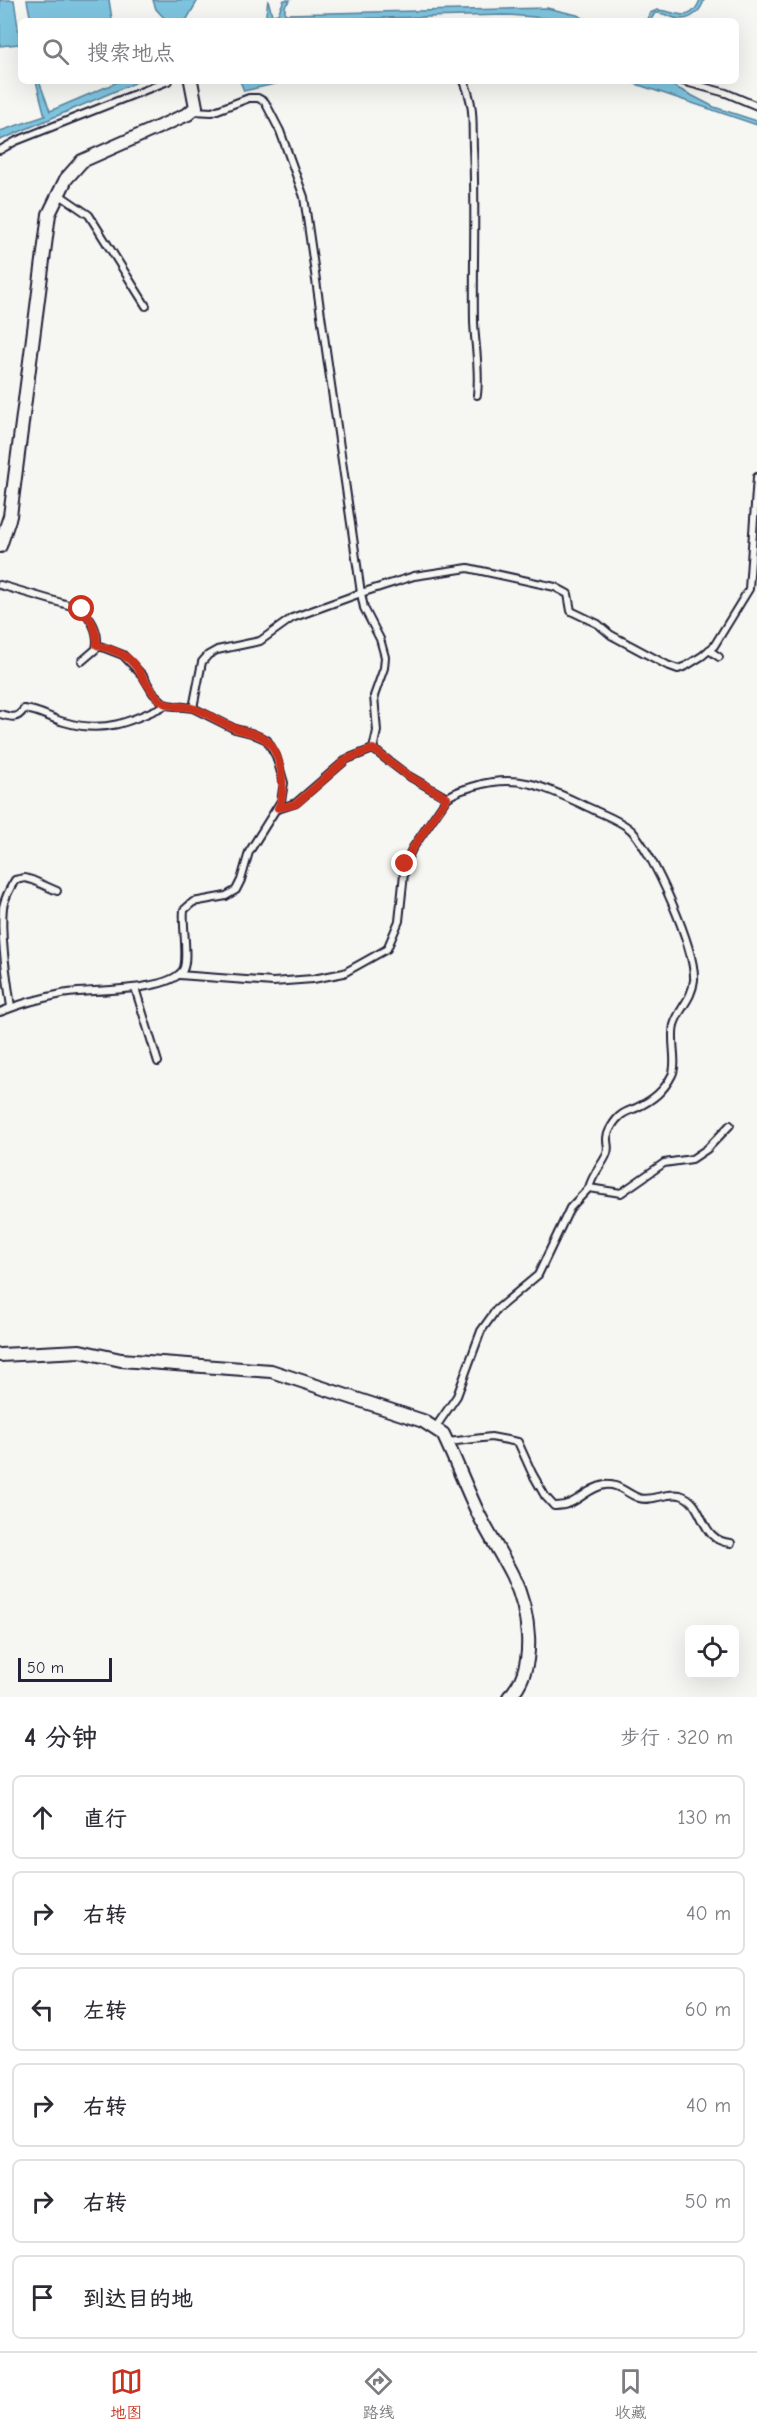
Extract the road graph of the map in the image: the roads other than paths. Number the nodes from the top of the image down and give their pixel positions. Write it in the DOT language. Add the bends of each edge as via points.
graph roads {
  1 [pos="160,84"];
  2 [pos="192,84"];
  3 [pos="465,84"];
  4 [pos="693,84"];
  5 [pos="757,106"];
  6 [pos="192,111"];
  7 [pos="0,150"];
  8 [pos="57,193"];
  9 [pos="146,306"];
  10 [pos="477,395"];
  11 [pos="757,477"];
  12 [pos="0,546"];
  13 [pos="0,585"];
  14 [pos="361,593"];
  15 [pos="97,645"];
  16 [pos="709,650"];
  17 [pos="719,657"];
  18 [pos="82,661"];
  19 [pos="166,705"];
  20 [pos="194,708"];
  21 [pos="0,714"];
  22 [pos="373,749"];
  23 [pos="447,798"];
  24 [pos="278,808"];
  25 [pos="57,891"];
  26 [pos="179,975"];
  27 [pos="135,988"];
  28 [pos="11,1007"];
  29 [pos="0,1011"];
  30 [pos="158,1062"];
  31 [pos="730,1125"];
  32 [pos="589,1188"];
  33 [pos="0,1355"];
  34 [pos="435,1428"];
  35 [pos="447,1442"];
  36 [pos="730,1543"];
  37 [pos="509,1697"];
  1 -- 7 [label="lane"];
  2 -- 6 [label="street" via="196,100"];
  3 -- 10 [label="lane" via="474,118"];
  4 -- 5 [label="lane"];
  6 -- 8 [label="street" via="82,161"];
  6 -- 14 [label="lane" via="212,112 249,98 265,102 280,130 304,196"];
  8 -- 9 [label="lane" via="89,215"];
  8 -- 12 [label="street" via="49,213 9,516"];
  11 -- 16 [label="lane" via="749,589"];
  13 -- 15 [label="lane" via="82,609 91,619"];
  14 -- 16 [label="lane" via="414,576 468,568 555,587 568,594 571,611 678,669"];
  14 -- 20 [label="lane" via="292,618 260,641 208,655 202,662"];
  14 -- 22 [label="lane" via="385,657 374,696 377,731"];
  15 -- 18 [label="lane"];
  15 -- 19 [label="lane" via="123,655"];
  16 -- 17 [label="lane"];
  19 -- 20 [label="lane"];
  19 -- 21 [label="lane" via="133,721 102,727 77,726 33,710 24,709 15,718"];
  20 -- 24 [label="lane" via="267,740 284,783"];
  22 -- 23 [label="lane"];
  22 -- 24 [label="lane" via="347,759 296,804"];
  23 -- 26 [label="lane" via="405,864 399,921 387,949 344,973 314,979 273,982"];
  23 -- 32 [label="lane" via="491,781 510,779 552,791 629,828 657,867 685,938 694,978 691,998 674,1025 674,1071 658,1095 620,1115 607,1139 606,1156"];
  24 -- 26 [label="lane" via="249,852 236,890 226,896 193,902 184,910 185,963"];
  25 -- 28 [label="lane" via="25,878 15,880 9,890 2,923"];
  26 -- 27 [label="lane"];
  27 -- 28 [label="lane" via="63,994"];
  27 -- 30 [label="lane"];
  28 -- 29 [label="lane"];
  31 -- 32 [label="lane" via="692,1160 664,1163 621,1193"];
  32 -- 34 [label="lane" via="570,1208 538,1275 496,1310 481,1332 456,1396"];
  33 -- 34 [label="street" via="80,1352 121,1360 271,1371"];
  34 -- 35 [label="street"];
  35 -- 36 [label="lane" via="490,1437 518,1442 554,1506 568,1505 608,1485 640,1499 670,1493 683,1496 693,1503 712,1537 719,1543"];
  35 -- 37 [label="street" via="519,1593 529,1636 529,1655"];
}
